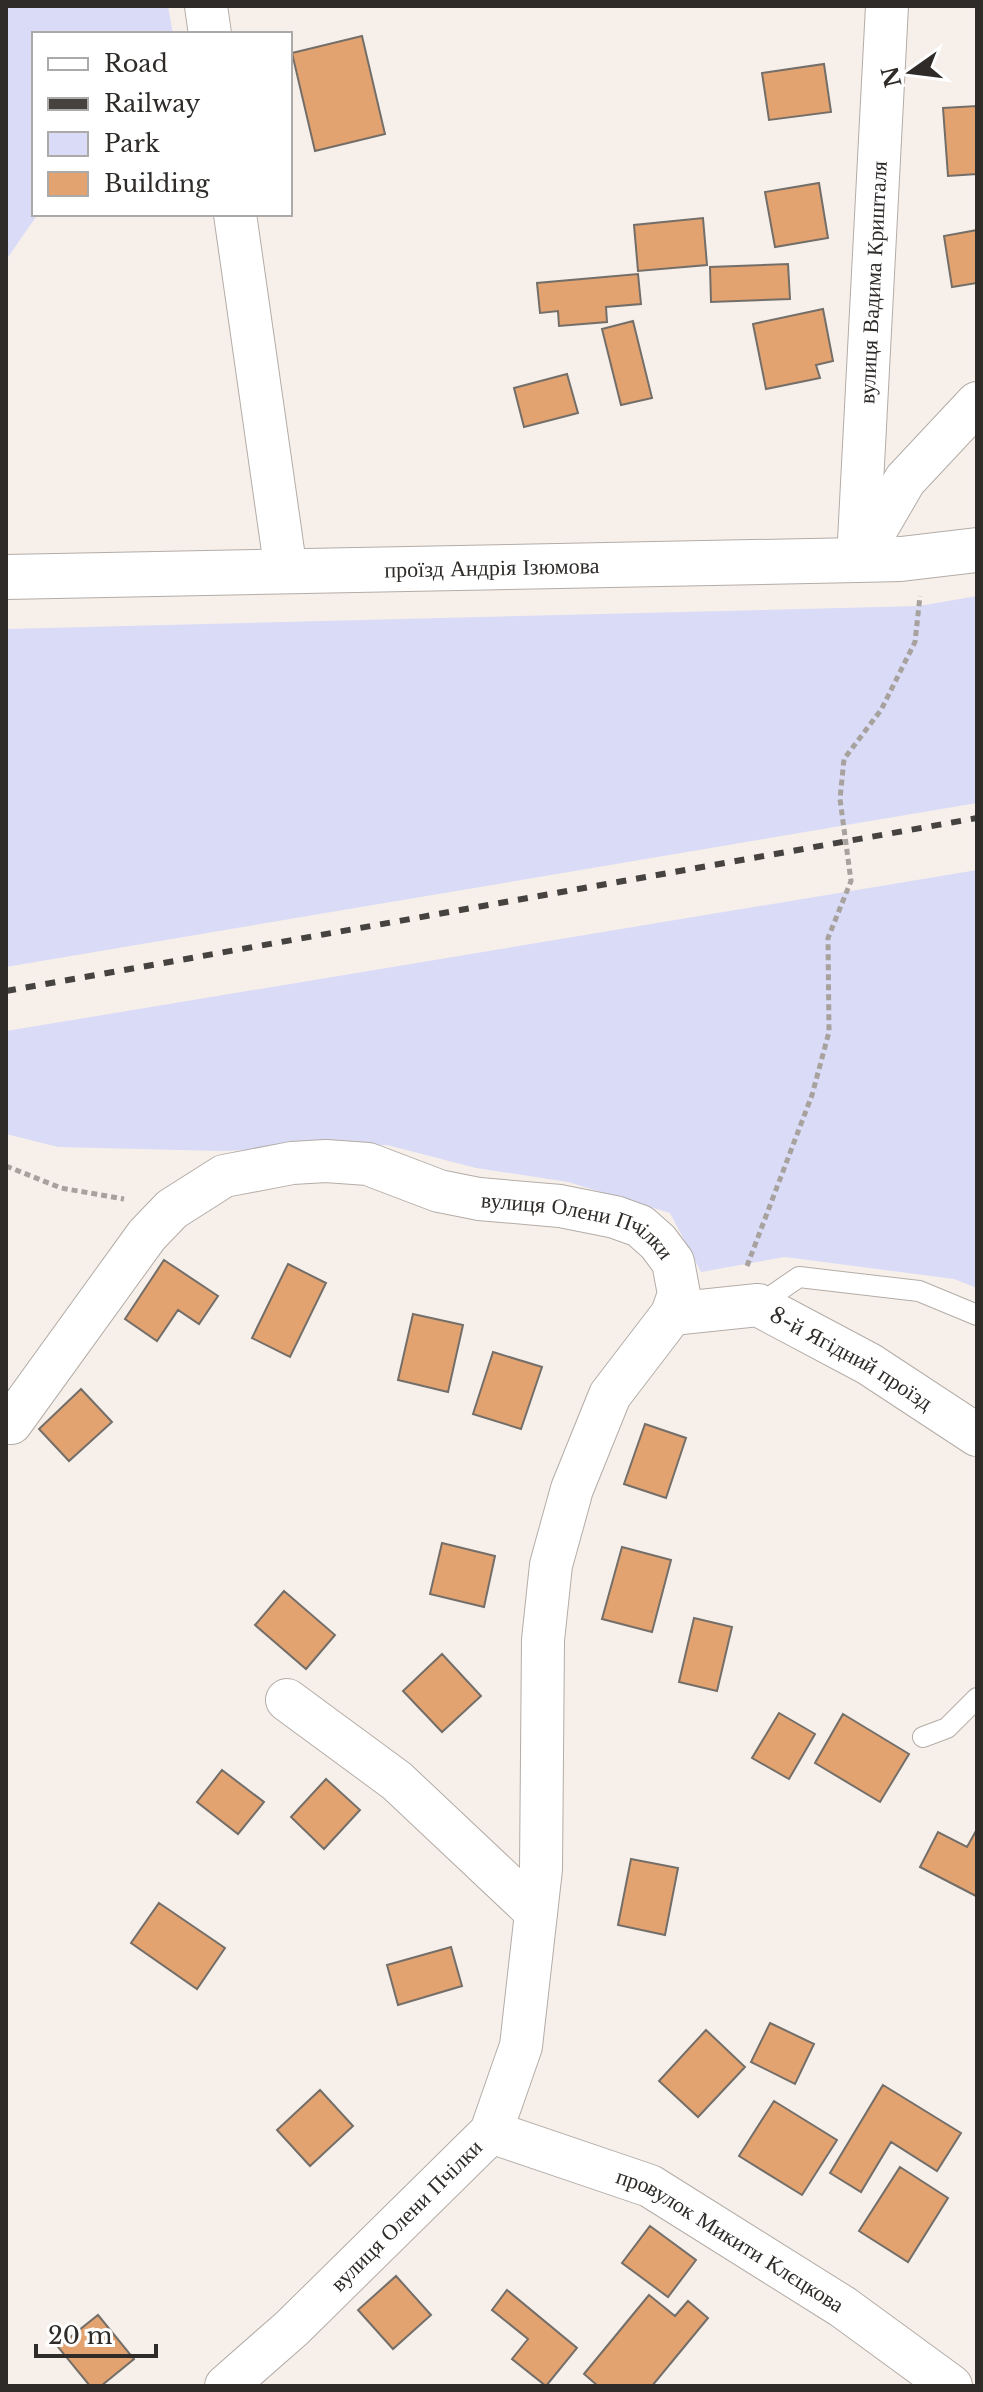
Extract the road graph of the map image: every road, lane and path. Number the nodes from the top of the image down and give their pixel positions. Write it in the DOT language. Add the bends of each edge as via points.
graph roads {
  1 [pos="206,6"];
  2 [pos="887,6"];
  3 [pos="210,32"];
  4 [pos="235,216"];
  5 [pos="977,403"];
  6 [pos="977,550"];
  7 [pos="858,560"];
  8 [pos="286,572"];
  9 [pos="6,577"];
  10 [pos="920,597"];
  11 [pos="6,1166"];
  12 [pos="172,1209"];
  13 [pos="744,1307"];
  14 [pos="672,1314"];
  15 [pos="977,1315"];
  16 [pos="11,1423"];
  17 [pos="977,1435"];
  18 [pos="977,1698"];
  19 [pos="287,1700"];
  20 [pos="923,1737"];
  21 [pos="536,1912"];
  22 [pos="491,2132"];
  23 [pos="226,2386"];
  24 [pos="951,2386"];
  1 -- 3 [label="street"];
  2 -- 7 [label="street, вулиця Вадима Кришталя"];
  4 -- 8 [label="street"];
  5 -- 7 [label="street" via="905,480"];
  6 -- 7 [label="street, проїзд Андрія Ізюмова"];
  7 -- 8 [label="street, проїзд Андрія Ізюмова"];
  8 -- 9 [label="street, проїзд Андрія Ізюмова"];
  10 -- 13 [label="path" via="915,642 881,710 844,759 840,799 851,881 828,938 829,1032"];
  11 -- 12 [label="path" via="61,1188"];
  12 -- 14 [label="street, вулиця Олени Пчілки" via="215,1181 252,1169 315,1162 368,1164 439,1191 560,1206 640,1226 673,1262 679,1294"];
  12 -- 16 [label="street, вулиця Олени Пчілки" via="147,1235"];
  13 -- 14 [label="street"];
  13 -- 15 [label="lane" via="799,1277 919,1291"];
  13 -- 17 [label="street, 8-й Ягідний проїзд" via="869,1364"];
  14 -- 21 [label="street, вулиця Олени Пчілки" via="610,1395 572,1489 551,1565 543,1640"];
  18 -- 20 [label="lane" via="947,1728"];
  19 -- 21 [label="street" via="397,1781"];
  21 -- 22 [label="street, вулиця Олени Пчілки" via="521,2046"];
  22 -- 23 [label="street, вулиця Олени Пчілки"];
  22 -- 24 [label="street, провулок Микити Клєцкова" via="650,2186 843,2307"];
}
